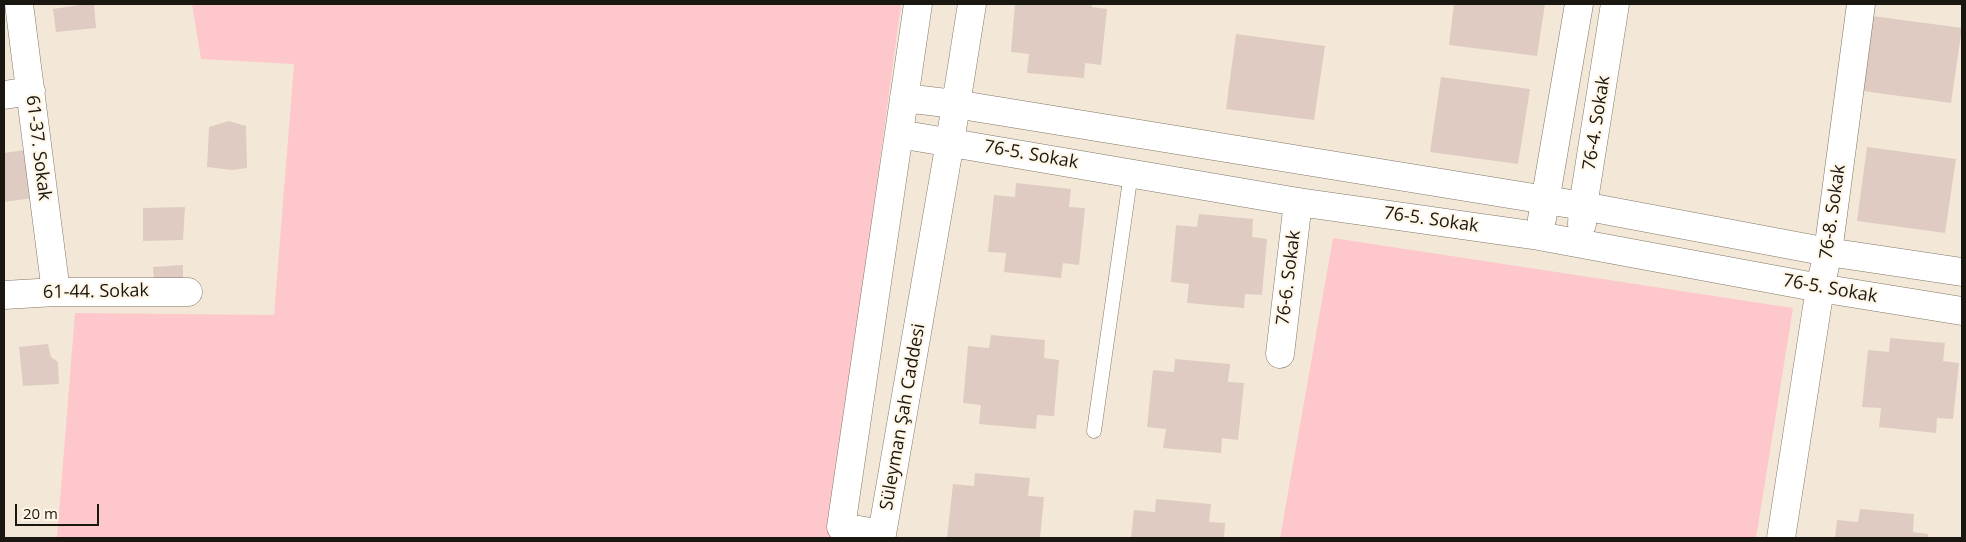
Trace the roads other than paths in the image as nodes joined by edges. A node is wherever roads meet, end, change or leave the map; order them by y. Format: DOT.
graph roads {
  1 [pos="19,4"];
  2 [pos="918,4"];
  3 [pos="972,4"];
  4 [pos="1579,4"];
  5 [pos="1616,4"];
  6 [pos="1861,4"];
  7 [pos="31,91"];
  8 [pos="4,94"];
  9 [pos="904,98"];
  10 [pos="955,104"];
  11 [pos="899,134"];
  12 [pos="950,142"];
  13 [pos="1131,173"];
  14 [pos="1546,200"];
  15 [pos="1298,202"];
  16 [pos="1583,206"];
  17 [pos="1539,236"];
  18 [pos="1581,243"];
  19 [pos="1828,252"];
  20 [pos="1962,272"];
  21 [pos="1820,288"];
  22 [pos="56,292"];
  23 [pos="188,292"];
  24 [pos="4,295"];
  25 [pos="1962,311"];
  26 [pos="1280,354"];
  27 [pos="1094,431"];
  28 [pos="1781,538"];
  1 -- 7 [label="street, 61-37. Sokak"];
  2 -- 9 [label="street, Süleyman Şah Caddesi"];
  3 -- 10 [label="street, Süleyman Şah Caddesi"];
  4 -- 14 [label="street"];
  5 -- 16 [label="street, 76-4. Sokak"];
  6 -- 19 [label="street, 76-8. Sokak"];
  7 -- 8 [label="street"];
  7 -- 22 [label="street, 61-37. Sokak"];
  9 -- 10 [label="street, 76-5. Sokak"];
  9 -- 11 [label="street, Süleyman Şah Caddesi"];
  10 -- 12 [label="street, Süleyman Şah Caddesi"];
  10 -- 14 [label="street, 76-5. Sokak"];
  11 -- 12 [label="street, 76-5. Sokak"];
  11 -- 12 [label="street, Süleyman Şah Caddesi"];
  12 -- 13 [label="street, 76-5. Sokak"];
  13 -- 15 [label="street, 76-5. Sokak"];
  13 -- 27 [label="lane"];
  14 -- 16 [label="street, 76-5. Sokak"];
  14 -- 17 [label="street"];
  15 -- 17 [label="street, 76-5. Sokak"];
  15 -- 26 [label="street, 76-6. Sokak"];
  16 -- 18 [label="street, 76-4. Sokak"];
  16 -- 19 [label="street, 76-5. Sokak"];
  17 -- 18 [label="street, 76-5. Sokak"];
  18 -- 21 [label="street, 76-5. Sokak"];
  19 -- 20 [label="street, 76-5. Sokak"];
  19 -- 21 [label="street, 76-8. Sokak"];
  21 -- 25 [label="street, 76-5. Sokak"];
  21 -- 28 [label="street, 76-8. Sokak"];
  22 -- 23 [label="street, 61-44. Sokak"];
  22 -- 24 [label="street, 61-44. Sokak"];
}
